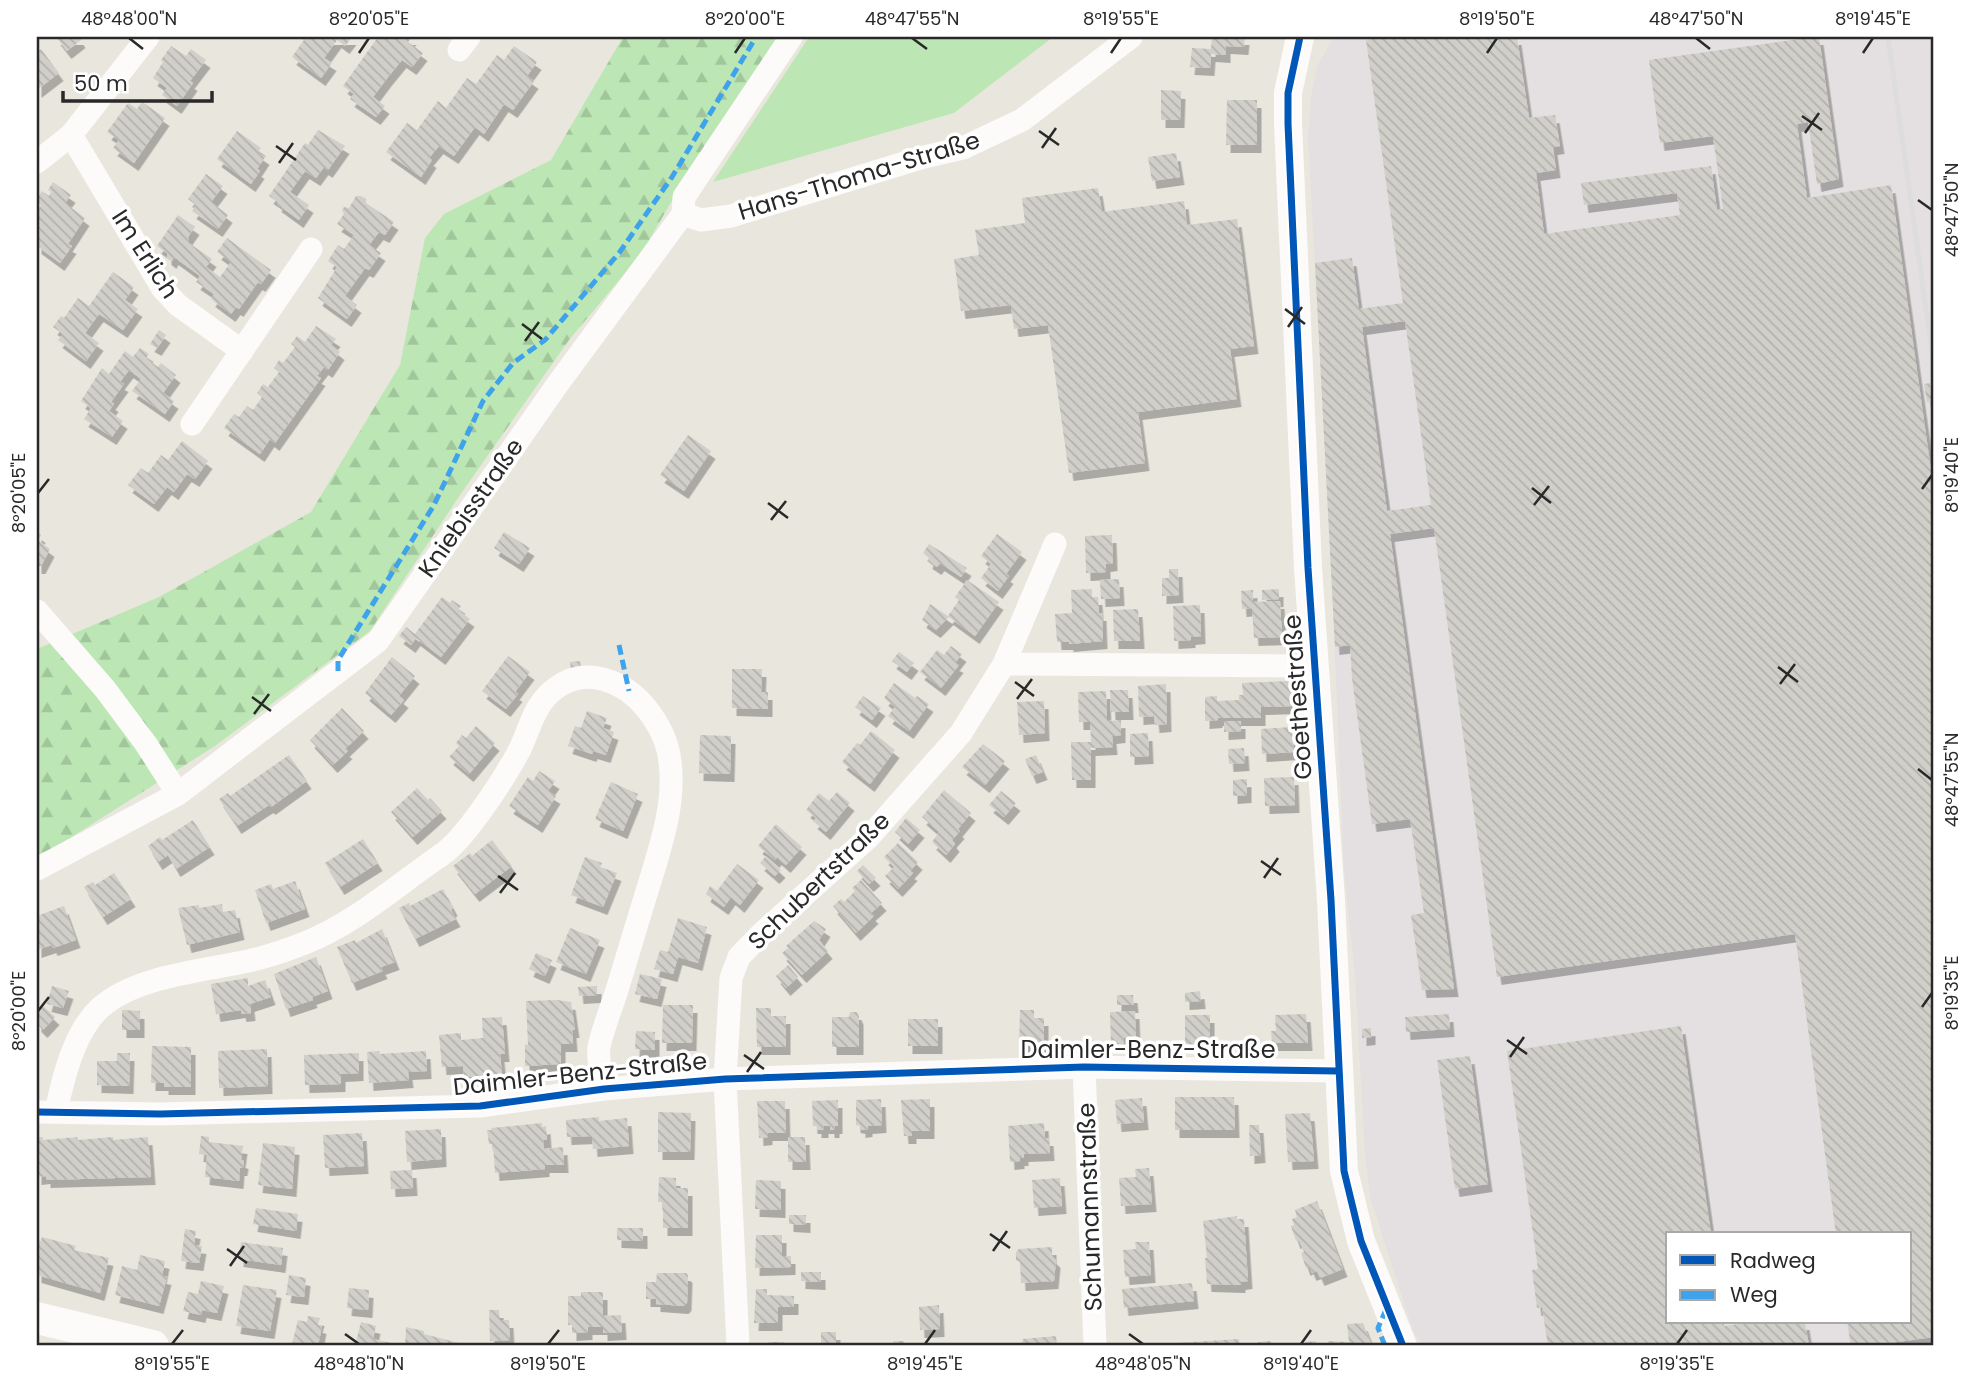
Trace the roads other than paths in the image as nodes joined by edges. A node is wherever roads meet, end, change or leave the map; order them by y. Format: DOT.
graph roads {
  1 [pos="148,37"];
  2 [pos="791,37"];
  3 [pos="1131,37"];
  4 [pos="1300,37"];
  5 [pos="71,135"];
  6 [pos="37,162"];
  7 [pos="684,214"];
  8 [pos="311,248"];
  9 [pos="242,351"];
  10 [pos="192,424"];
  11 [pos="1055,544"];
  12 [pos="37,611"];
  13 [pos="1004,664"];
  14 [pos="1315,666"];
  15 [pos="178,794"];
  16 [pos="37,869"];
  17 [pos="1084,1067"];
  18 [pos="1337,1071"];
  19 [pos="725,1079"];
  20 [pos="604,1089"];
  21 [pos="46,1112"];
  22 [pos="37,1318"];
  23 [pos="153,1346"];
  24 [pos="738,1346"];
  25 [pos="1096,1346"];
  26 [pos="1403,1346"];
  1 -- 5 [label="street"];
  2 -- 7 [label="street, Kniebisstraße"];
  3 -- 7 [label="street, Hans-Thoma-Straße"];
  4 -- 14 [label="street, Goethestraße"];
  5 -- 6 [label="street"];
  5 -- 9 [label="street, Im Erlich"];
  7 -- 15 [label="street, Kniebisstraße"];
  8 -- 9 [label="street"];
  9 -- 10 [label="street"];
  11 -- 13 [label="street, Schubertstraße"];
  12 -- 15 [label="street"];
  13 -- 14 [label="street"];
  13 -- 19 [label="street, Schubertstraße"];
  14 -- 18 [label="street, Goethestraße"];
  15 -- 16 [label="street, Kniebisstraße"];
  17 -- 18 [label="street, Daimler-Benz-Straße"];
  17 -- 19 [label="street, Daimler-Benz-Straße"];
  17 -- 25 [label="street, Schumannstraße"];
  18 -- 26 [label="street, Goethestraße"];
  19 -- 20 [label="street, Daimler-Benz-Straße"];
  19 -- 24 [label="street, Schubertstraße"];
  20 -- 21 [label="street, Daimler-Benz-Straße"];
  20 -- 21 [label="street"];
  22 -- 23 [label="main road"];
}
